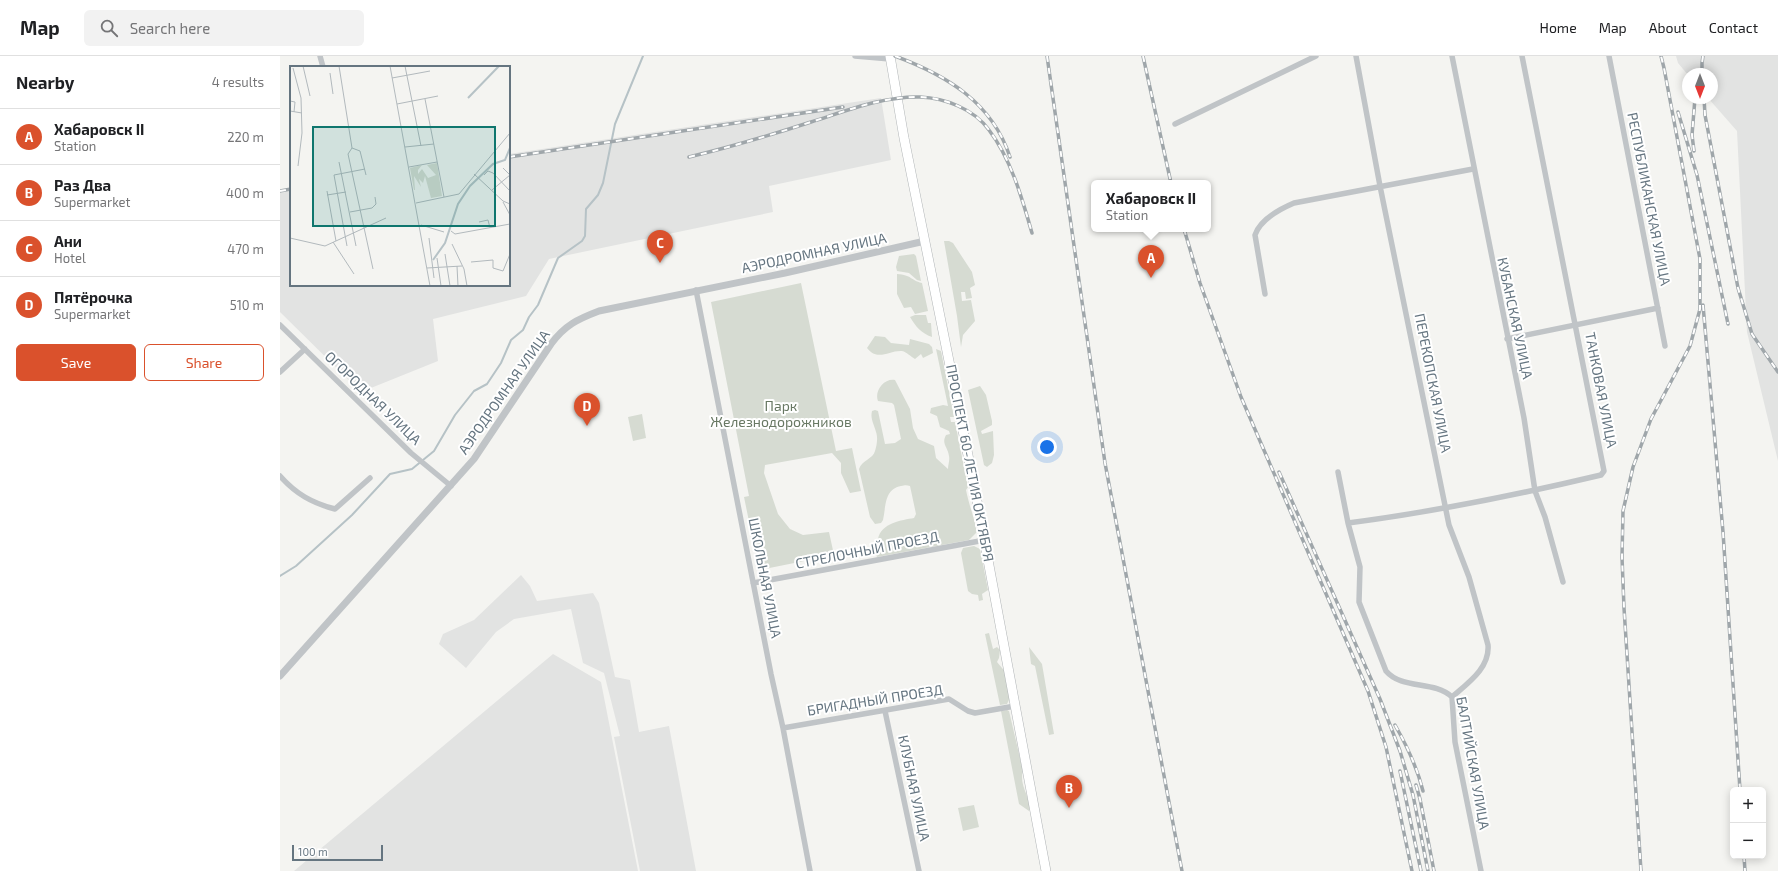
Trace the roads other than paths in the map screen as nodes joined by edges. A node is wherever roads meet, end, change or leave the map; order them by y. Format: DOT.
graph roads {
  1 [pos="320,56"];
  2 [pos="855,56"];
  3 [pos="1316,56"];
  4 [pos="1356,56"];
  5 [pos="1452,56"];
  6 [pos="1522,56"];
  7 [pos="1609,56"];
  8 [pos="890,58"];
  9 [pos="323,66"];
  10 [pos="1175,124"];
  11 [pos="1473,169"];
  12 [pos="1380,186"];
  13 [pos="925,241"];
  14 [pos="696,290"];
  15 [pos="1265,294"];
  16 [pos="1658,308"];
  17 [pos="280,325"];
  18 [pos="1575,325"];
  19 [pos="1507,339"];
  20 [pos="1665,346"];
  21 [pos="305,349"];
  22 [pos="280,372"];
  23 [pos="1338,472"];
  24 [pos="280,476"];
  25 [pos="370,478"];
  26 [pos="451,486"];
  27 [pos="1535,491"];
  28 [pos="1446,508"];
  29 [pos="1348,523"];
  30 [pos="985,540"];
  31 [pos="1563,582"];
  32 [pos="753,583"];
  33 [pos="280,676"];
  34 [pos="1452,697"];
  35 [pos="1015,706"];
  36 [pos="885,711"];
  37 [pos="783,728"];
  38 [pos="810,871"];
  39 [pos="919,871"];
  40 [pos="1046,871"];
  41 [pos="1481,871"];
  1 -- 9 [label="street"];
  2 -- 8 [label="street"];
  3 -- 10 [label="street"];
  4 -- 12 [label="street, ПЕРЕКОПСКАЯ УЛИЦА"];
  5 -- 11 [label="street, КУБАНСКАЯ УЛИЦА"];
  6 -- 18 [label="street, ТАНКОВАЯ УЛИЦА"];
  7 -- 16 [label="street, РЕСПУБЛИКАНСКАЯ УЛИЦА"];
  8 -- 13 [label="highway, ПРОСПЕКТ 60-ЛЕТИЯ ОКТЯБРЯ"];
  11 -- 12 [label="street"];
  11 -- 19 [label="street, КУБАНСКАЯ УЛИЦА"];
  12 -- 15 [label="street"];
  12 -- 28 [label="street, ПЕРЕКОПСКАЯ УЛИЦА"];
  13 -- 14 [label="street, АЭРОДРОМНАЯ УЛИЦА"];
  13 -- 30 [label="highway, ПРОСПЕКТ 60-ЛЕТИЯ ОКТЯБРЯ"];
  14 -- 26 [label="street, АЭРОДРОМНАЯ УЛИЦА"];
  14 -- 32 [label="street, ШКОЛЬНАЯ УЛИЦА"];
  16 -- 18 [label="street"];
  16 -- 20 [label="street, РЕСПУБЛИКАНСКАЯ УЛИЦА"];
  17 -- 21 [label="street, ОГОРОДНАЯ УЛИЦА"];
  18 -- 19 [label="street"];
  18 -- 27 [label="street, ТАНКОВАЯ УЛИЦА"];
  19 -- 27 [label="street, КУБАНСКАЯ УЛИЦА"];
  21 -- 22 [label="street"];
  21 -- 26 [label="street, ОГОРОДНАЯ УЛИЦА"];
  23 -- 29 [label="street, БАЛТИЙСКАЯ УЛИЦА"];
  24 -- 25 [label="street"];
  26 -- 33 [label="street, АЭРОДРОМНАЯ УЛИЦА"];
  27 -- 28 [label="street, ТАНКОВАЯ УЛИЦА"];
  27 -- 31 [label="street, КУБАНСКАЯ УЛИЦА"];
  28 -- 29 [label="street, ТАНКОВАЯ УЛИЦА"];
  28 -- 34 [label="street, ПЕРЕКОПСКАЯ УЛИЦА"];
  29 -- 34 [label="street, БАЛТИЙСКАЯ УЛИЦА"];
  30 -- 32 [label="street, СТРЕЛОЧНЫЙ ПРОЕЗД"];
  30 -- 35 [label="highway, ПРОСПЕКТ 60-ЛЕТИЯ ОКТЯБРЯ"];
  32 -- 37 [label="street, ШКОЛЬНАЯ УЛИЦА"];
  34 -- 41 [label="street, БАЛТИЙСКАЯ УЛИЦА"];
  35 -- 36 [label="street, БРИГАДНЫЙ ПРОЕЗД"];
  35 -- 40 [label="highway, ПРОСПЕКТ 60-ЛЕТИЯ ОКТЯБРЯ"];
  36 -- 37 [label="street, БРИГАДНЫЙ ПРОЕЗД"];
  36 -- 39 [label="street, КЛУБНАЯ УЛИЦА"];
  37 -- 38 [label="street, ШКОЛЬНАЯ УЛИЦА"];
}
